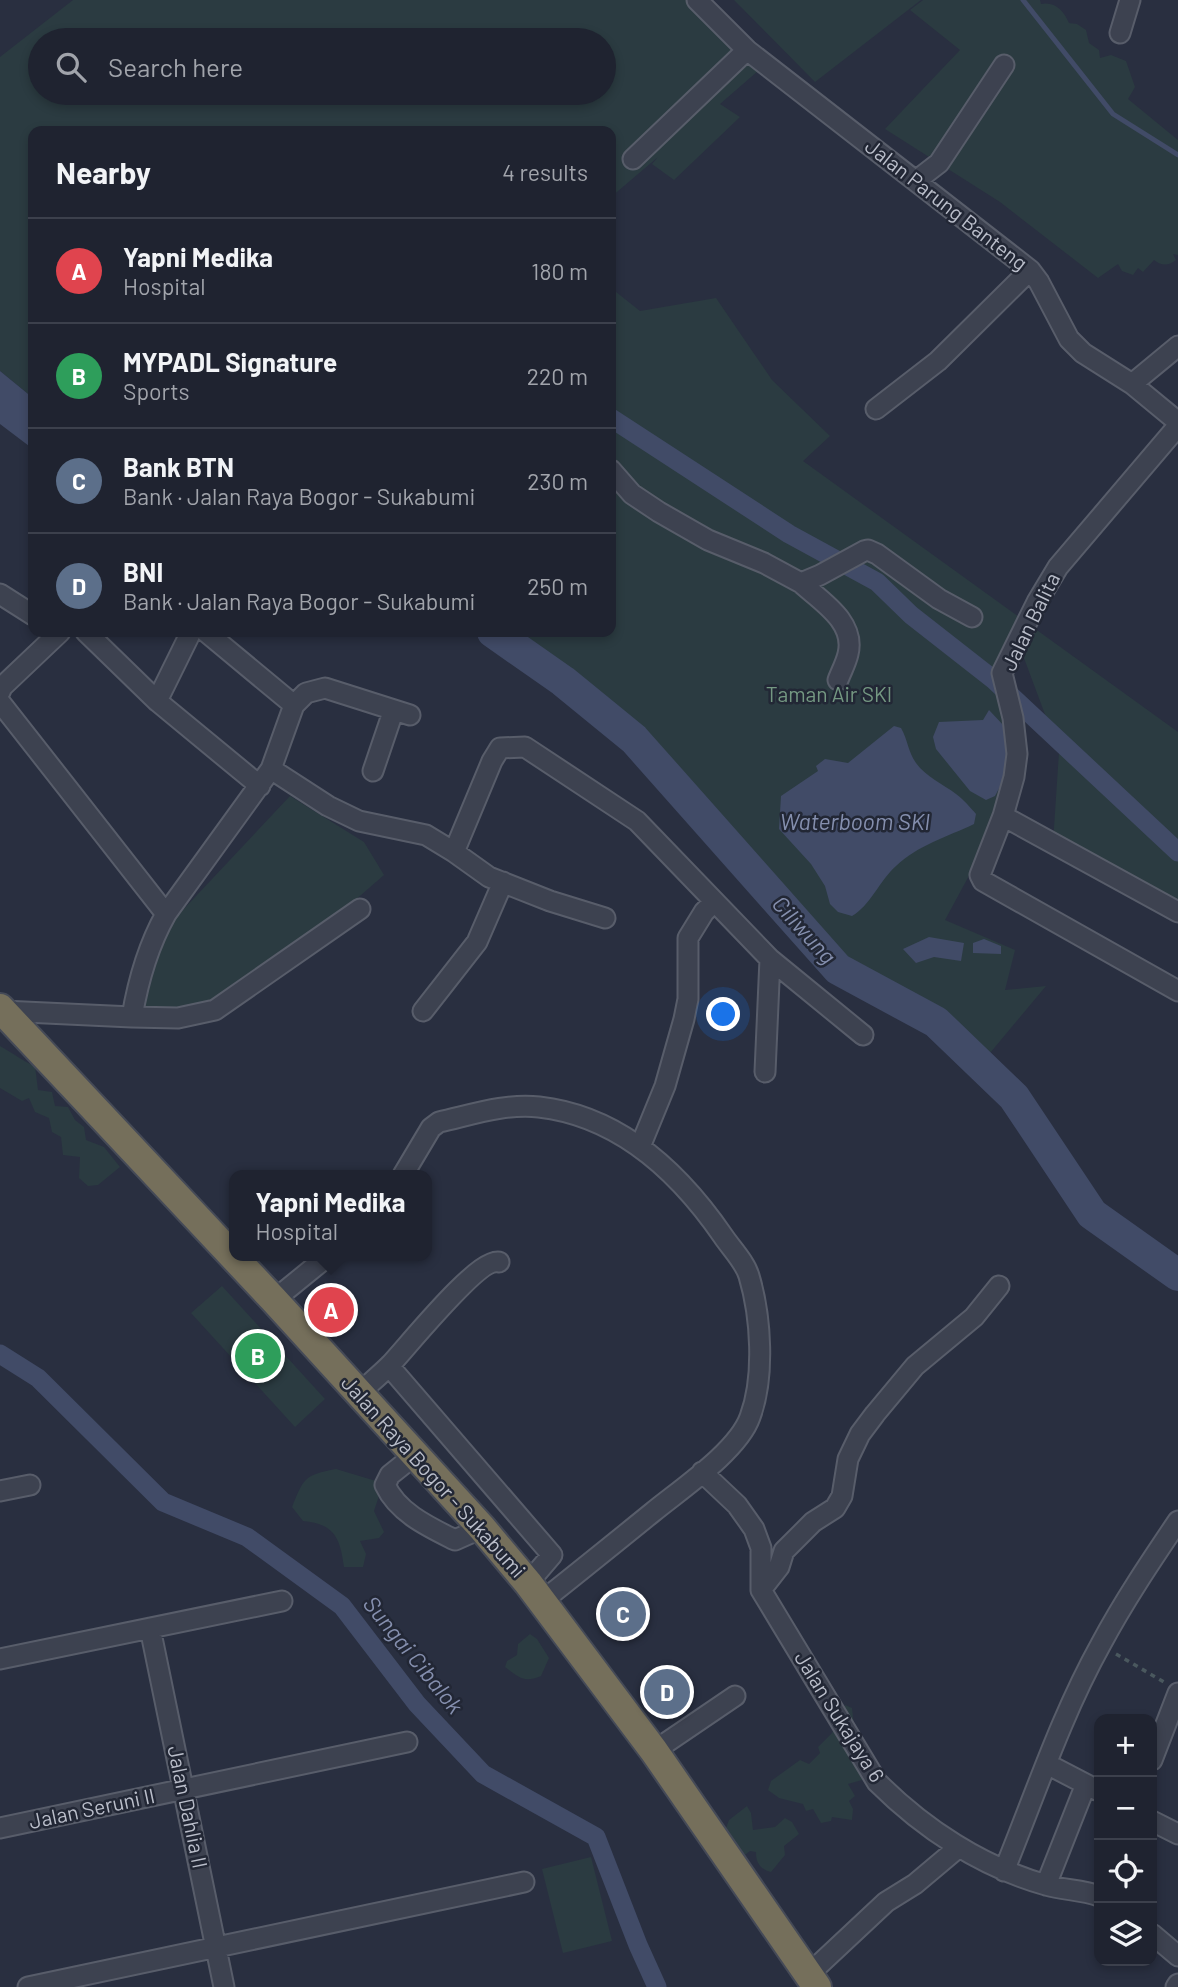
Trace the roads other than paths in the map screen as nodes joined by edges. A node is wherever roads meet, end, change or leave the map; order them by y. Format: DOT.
graph roads {
  1 [pos="697,0"];
  2 [pos="1130,0"];
  3 [pos="1120,33"];
  4 [pos="747,50"];
  5 [pos="1004,65"];
  6 [pos="633,159"];
  7 [pos="917,180"];
  8 [pos="1030,270"];
  9 [pos="1178,346"];
  10 [pos="1132,384"];
  11 [pos="876,409"];
  12 [pos="1178,424"];
  13 [pos="616,476"];
  14 [pos="801,583"];
  15 [pos="0,594"];
  16 [pos="28,612"];
  17 [pos="972,617"];
  18 [pos="56,637"];
  19 [pos="91,637"];
  20 [pos="189,637"];
  21 [pos="212,637"];
  22 [pos="838,680"];
  23 [pos="0,692"];
  24 [pos="0,702"];
  25 [pos="157,702"];
  26 [pos="294,705"];
  27 [pos="271,769"];
  28 [pos="373,771"];
  29 [pos="260,786"];
  30 [pos="1003,816"];
  31 [pos="454,852"];
  32 [pos="503,882"];
  33 [pos="714,902"];
  34 [pos="360,909"];
  35 [pos="1178,912"];
  36 [pos="166,914"];
  37 [pos="606,918"];
  38 [pos="770,959"];
  39 [pos="1178,991"];
  40 [pos="1,1011"];
  41 [pos="423,1012"];
  42 [pos="132,1017"];
  43 [pos="863,1035"];
  44 [pos="765,1072"];
  45 [pos="640,1147"];
  46 [pos="405,1170"];
  47 [pos="229,1252"];
  48 [pos="237,1261"];
  49 [pos="322,1261"];
  50 [pos="499,1262"];
  51 [pos="999,1286"];
  52 [pos="274,1300"];
  53 [pos="389,1366"];
  54 [pos="358,1394"];
  55 [pos="415,1455"];
  56 [pos="702,1472"];
  57 [pos="30,1485"];
  58 [pos="0,1491"];
  59 [pos="1178,1521"];
  60 [pos="482,1528"];
  61 [pos="761,1590"];
  62 [pos="535,1592"];
  63 [pos="282,1601"];
  64 [pos="149,1628"];
  65 [pos="0,1659"];
  66 [pos="1172,1688"];
  67 [pos="735,1696"];
  68 [pos="407,1742"];
  69 [pos="1157,1742"];
  70 [pos="654,1751"];
  71 [pos="1047,1764"];
  72 [pos="183,1789"];
  73 [pos="1091,1790"];
  74 [pos="1157,1824"];
  75 [pos="0,1828"];
  76 [pos="1178,1834"];
  77 [pos="959,1847"];
  78 [pos="1004,1871"];
  79 [pos="524,1882"];
  80 [pos="1046,1885"];
  81 [pos="1094,1895"];
  82 [pos="1157,1938"];
  83 [pos="216,1947"];
  84 [pos="1178,1956"];
  85 [pos="812,1981"];
  86 [pos="28,1987"];
  87 [pos="224,1987"];
  1 -- 4 [label="street, Jalan Parung Banteng"];
  2 -- 3 [label="street"];
  4 -- 6 [label="street"];
  4 -- 7 [label="street, Jalan Parung Banteng"];
  5 -- 7 [label="street"];
  7 -- 8 [label="street, Jalan Parung Banteng"];
  8 -- 10 [label="street, Jalan Parung Banteng"];
  8 -- 11 [label="street"];
  9 -- 10 [label="street"];
  10 -- 12 [label="street, Jalan Parung Banteng"];
  12 -- 30 [label="street, Jalan Balita"];
  13 -- 14 [label="street"];
  14 -- 17 [label="street"];
  14 -- 22 [label="street"];
  15 -- 16 [label="street"];
  18 -- 23 [label="street"];
  19 -- 25 [label="street"];
  20 -- 25 [label="street"];
  21 -- 26 [label="street"];
  24 -- 36 [label="street"];
  25 -- 29 [label="street"];
  26 -- 27 [label="street"];
  26 -- 28 [label="street"];
  27 -- 29 [label="street"];
  27 -- 31 [label="street"];
  29 -- 36 [label="street"];
  30 -- 35 [label="street"];
  30 -- 39 [label="street, Jalan Balita"];
  31 -- 32 [label="street"];
  31 -- 33 [label="street"];
  32 -- 37 [label="street"];
  32 -- 41 [label="street"];
  33 -- 38 [label="street"];
  33 -- 45 [label="street"];
  34 -- 42 [label="street"];
  36 -- 42 [label="street"];
  38 -- 43 [label="street"];
  38 -- 44 [label="street"];
  40 -- 42 [label="street"];
  40 -- 47 [label="highway, Jalan Raya Bogor - Sukabumi"];
  45 -- 46 [label="street"];
  45 -- 56 [label="street"];
  48 -- 52 [label="highway, Jalan Raya Bogor - Sukabumi"];
  49 -- 52 [label="street"];
  50 -- 53 [label="street"];
  51 -- 61 [label="street"];
  52 -- 54 [label="highway, Jalan Raya Bogor - Sukabumi"];
  53 -- 54 [label="street"];
  53 -- 62 [label="street"];
  54 -- 55 [label="highway, Jalan Raya Bogor - Sukabumi"];
  55 -- 60 [label="highway, Jalan Raya Bogor - Sukabumi"];
  55 -- 60 [label="street"];
  56 -- 61 [label="street"];
  56 -- 62 [label="street"];
  57 -- 58 [label="street"];
  59 -- 71 [label="street"];
  60 -- 62 [label="highway, Jalan Raya Bogor - Sukabumi"];
  61 -- 77 [label="street, Jalan Sukajaya 6"];
  62 -- 70 [label="highway, Jalan Raya Bogor - Sukabumi"];
  63 -- 64 [label="street"];
  64 -- 65 [label="street"];
  64 -- 72 [label="street, Jalan Dahlia II"];
  66 -- 69 [label="street"];
  67 -- 70 [label="street"];
  68 -- 72 [label="street, Jalan Seruni II"];
  70 -- 85 [label="highway, Jalan Raya Bogor - Sukabumi"];
  71 -- 73 [label="street"];
  71 -- 78 [label="street"];
  72 -- 75 [label="street, Jalan Seruni II"];
  72 -- 83 [label="street, Jalan Dahlia II"];
  73 -- 80 [label="street"];
  74 -- 76 [label="street"];
  77 -- 78 [label="street, Jalan Sukajaya 6"];
  77 -- 85 [label="street"];
  78 -- 80 [label="street, Jalan Sukajaya 6"];
  79 -- 83 [label="street"];
  80 -- 81 [label="street, Jalan Sukajaya 6"];
  82 -- 84 [label="street"];
  83 -- 86 [label="street"];
  83 -- 87 [label="street, Jalan Dahlia II"];
}
